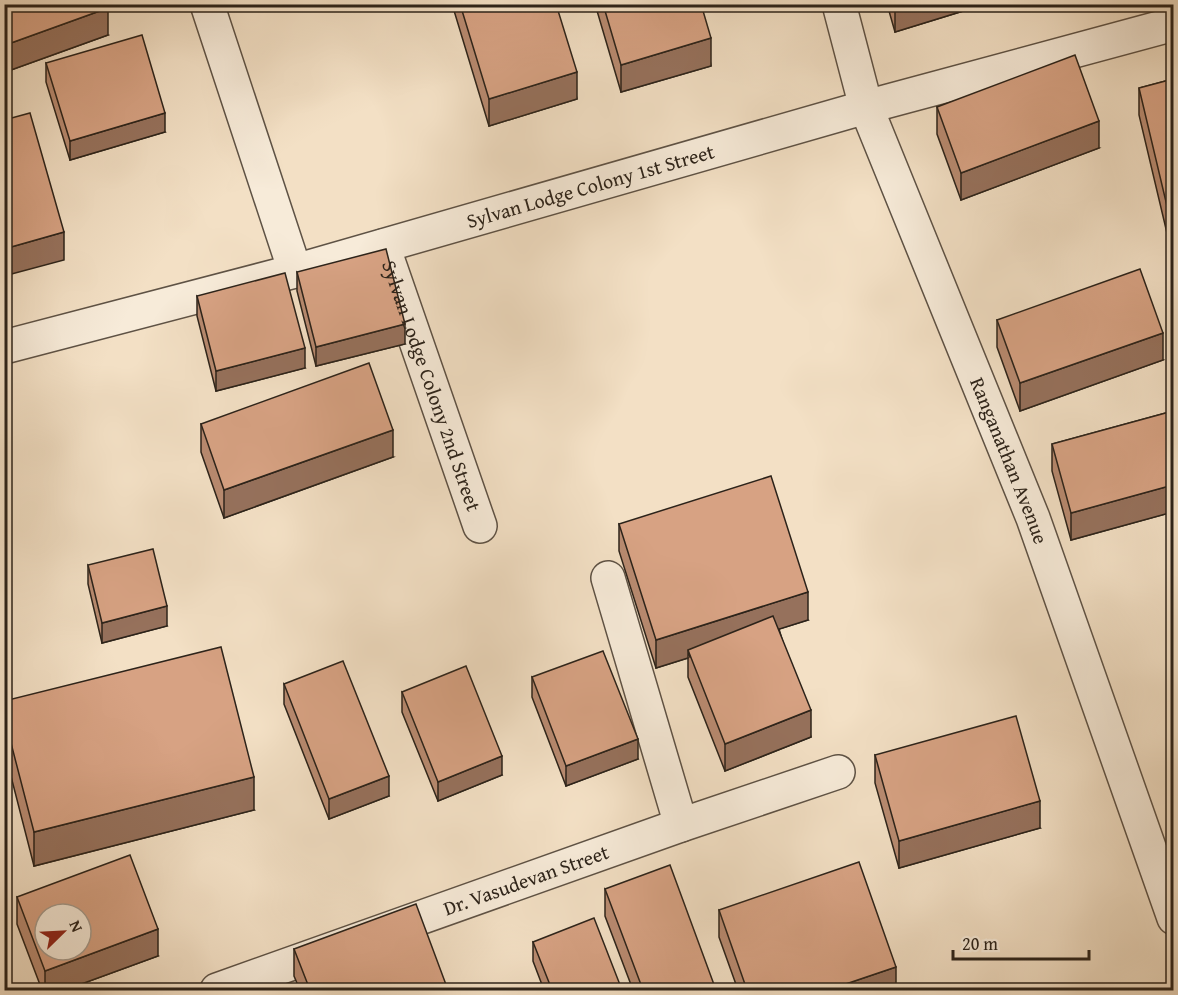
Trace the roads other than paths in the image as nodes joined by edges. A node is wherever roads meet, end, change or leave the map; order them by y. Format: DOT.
graph roads {
  1 [pos="207,4"];
  2 [pos="839,4"];
  3 [pos="1173,24"];
  4 [pos="866,107"];
  5 [pos="383,246"];
  6 [pos="295,271"];
  7 [pos="4,347"];
  8 [pos="480,526"];
  9 [pos="608,578"];
  10 [pos="838,772"];
  11 [pos="681,825"];
  12 [pos="1173,918"];
  13 [pos="217,990"];
  1 -- 6 [label="street"];
  2 -- 4 [label="street, Ranganathan Avenue"];
  3 -- 4 [label="street, Sylvan Lodge Colony 1st Street"];
  4 -- 5 [label="street, Sylvan Lodge Colony 1st Street"];
  4 -- 12 [label="street, Ranganathan Avenue"];
  5 -- 6 [label="street, Sylvan Lodge Colony 1st Street"];
  5 -- 8 [label="street, Sylvan Lodge Colony 2nd Street"];
  6 -- 7 [label="street, Sylvan Lodge Colony 1st Street"];
  9 -- 11 [label="street"];
  10 -- 11 [label="street, Dr. Vasudevan Street"];
  11 -- 13 [label="street, Dr. Vasudevan Street"];
}
